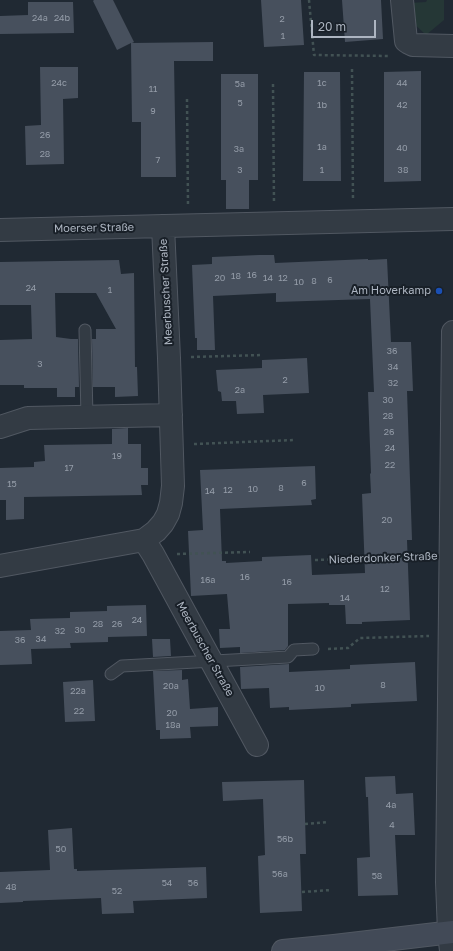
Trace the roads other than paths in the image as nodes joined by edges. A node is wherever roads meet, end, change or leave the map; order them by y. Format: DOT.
graph roads {
  1 [pos="402,0"];
  2 [pos="453,46"];
  3 [pos="453,219"];
  4 [pos="163,226"];
  5 [pos="0,230"];
  6 [pos="85,330"];
  7 [pos="453,332"];
  8 [pos="171,415"];
  9 [pos="87,417"];
  10 [pos="0,427"];
  11 [pos="148,547"];
  12 [pos="0,566"];
  13 [pos="451,590"];
  14 [pos="313,650"];
  15 [pos="212,662"];
  16 [pos="112,674"];
  17 [pos="257,745"];
  18 [pos="451,938"];
  19 [pos="283,951"];
  1 -- 2 [label="street"];
  3 -- 4 [label="street, Moerser Straße"];
  4 -- 5 [label="street, Moerser Straße"];
  4 -- 8 [label="street, Meerbuscher Straße"];
  6 -- 9 [label="lane"];
  7 -- 13 [label="street, Niederdonker Straße"];
  8 -- 9 [label="street"];
  8 -- 11 [label="street, Meerbuscher Straße"];
  9 -- 10 [label="street"];
  11 -- 12 [label="street, Meerbuscher Straße"];
  11 -- 15 [label="street, Meerbuscher Straße"];
  13 -- 18 [label="street, Niederdonker Straße"];
  14 -- 15 [label="lane"];
  15 -- 16 [label="lane"];
  15 -- 17 [label="street, Meerbuscher Straße"];
  18 -- 19 [label="main road"];
}
